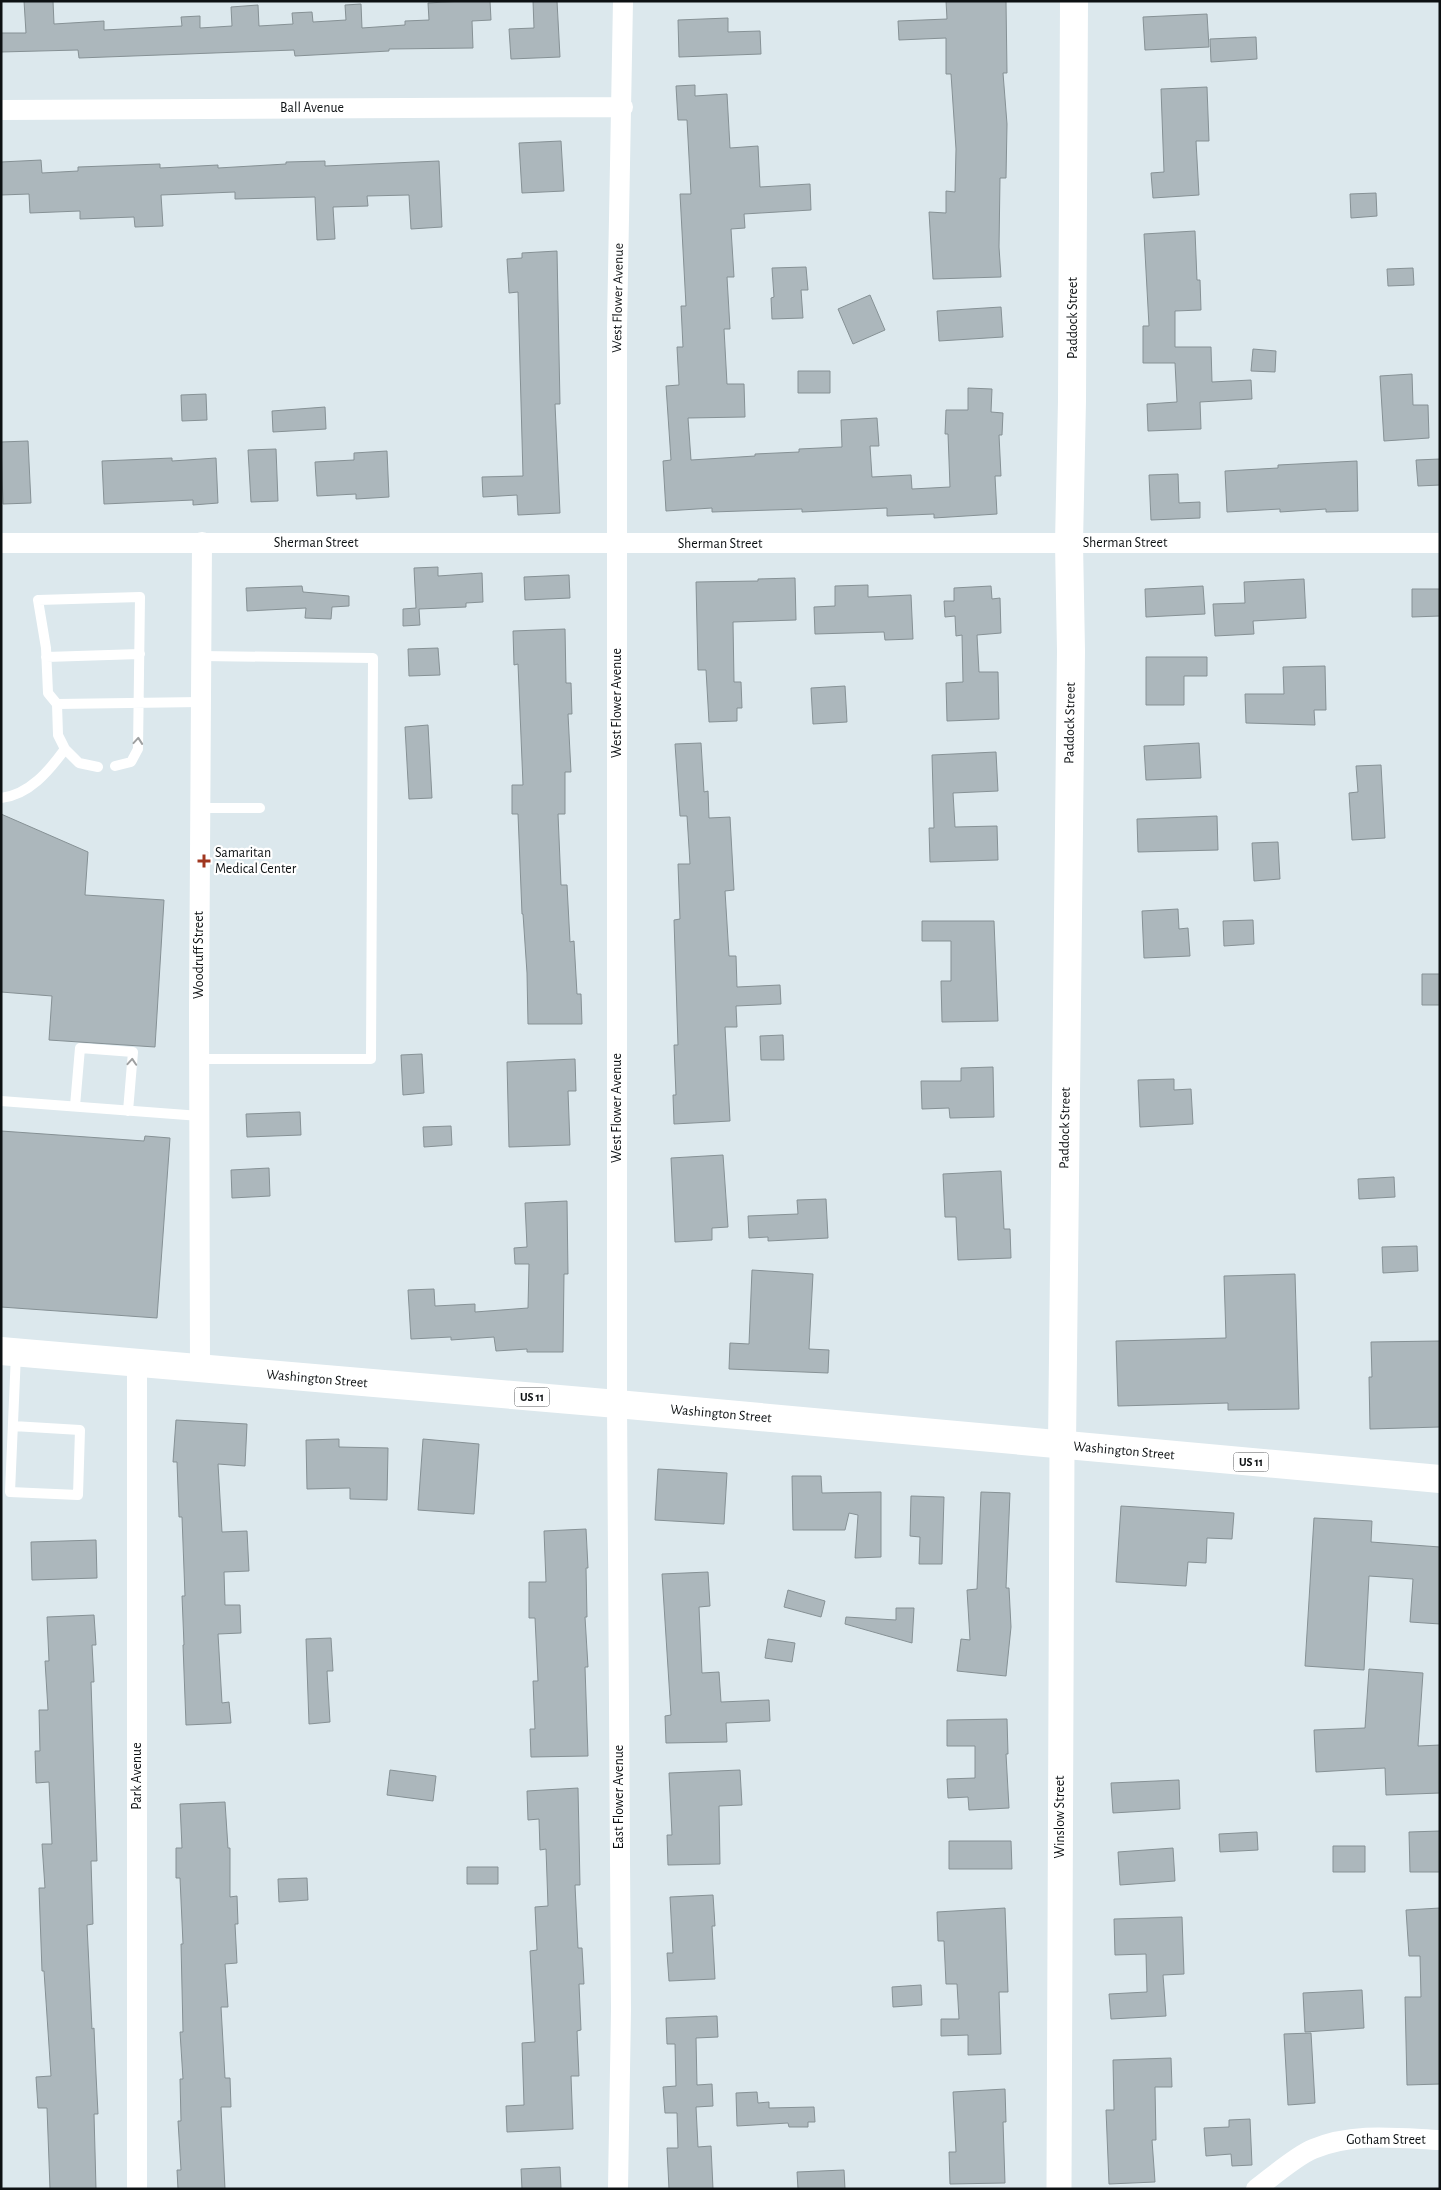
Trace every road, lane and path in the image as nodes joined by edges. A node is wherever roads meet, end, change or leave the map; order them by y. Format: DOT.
graph roads {
  1 [pos="624,1"];
  2 [pos="1074,1"];
  3 [pos="623,107"];
  4 [pos="1,110"];
  5 [pos="202,542"];
  6 [pos="1,543"];
  7 [pos="1440,543"];
  8 [pos="616,544"];
  9 [pos="1069,544"];
  10 [pos="140,654"];
  11 [pos="201,656"];
  12 [pos="46,657"];
  13 [pos="140,702"];
  14 [pos="201,702"];
  15 [pos="57,704"];
  16 [pos="65,749"];
  17 [pos="115,766"];
  18 [pos="98,767"];
  19 [pos="1,798"];
  20 [pos="200,808"];
  21 [pos="260,808"];
  22 [pos="200,1059"];
  23 [pos="1,1100"];
  24 [pos="75,1106"];
  25 [pos="128,1111"];
  26 [pos="200,1116"];
  27 [pos="8,1352"];
  28 [pos="137,1363"];
  29 [pos="200,1368"];
  30 [pos="617,1404"];
  31 [pos="13,1426"];
  32 [pos="1062,1445"];
  33 [pos="1440,1479"];
  34 [pos="1440,2140"];
  35 [pos="137,2189"];
  36 [pos="618,2189"];
  37 [pos="1059,2189"];
  38 [pos="1256,2189"];
  1 -- 3 [label="street, West Flower Avenue"];
  2 -- 9 [label="main road, Paddock Street"];
  3 -- 4 [label="street, Ball Avenue"];
  3 -- 8 [label="street, West Flower Avenue"];
  5 -- 6 [label="street, Sherman Street"];
  5 -- 8 [label="street, Sherman Street"];
  5 -- 11 [label="street, Woodruff Street"];
  7 -- 9 [label="street, Sherman Street"];
  8 -- 9 [label="street, Sherman Street"];
  8 -- 30 [label="street, West Flower Avenue"];
  9 -- 32 [label="main road, Paddock Street"];
  10 -- 12 [label="lane"];
  10 -- 12 [label="lane"];
  10 -- 13 [label="lane"];
  11 -- 14 [label="street, Woodruff Street"];
  11 -- 22 [label="lane"];
  12 -- 15 [label="lane"];
  13 -- 14 [label="lane"];
  13 -- 15 [label="lane"];
  17 -- 13 [label="lane, one-way"];
  14 -- 20 [label="street, Woodruff Street"];
  15 -- 16 [label="lane"];
  16 -- 18 [label="lane"];
  16 -- 19 [label="lane"];
  20 -- 21 [label="lane"];
  20 -- 22 [label="street, Woodruff Street"];
  22 -- 26 [label="street, Woodruff Street"];
  23 -- 24 [label="lane"];
  24 -- 25 [label="lane"];
  25 -- 24 [label="lane, one-way"];
  25 -- 26 [label="lane"];
  26 -- 29 [label="street, Woodruff Street"];
  27 -- 28 [label="main road, Washington Street / US 11"];
  27 -- 31 [label="lane"];
  28 -- 29 [label="main road, Washington Street / US 11"];
  28 -- 35 [label="street, Park Avenue"];
  29 -- 30 [label="main road, Washington Street / US 11"];
  30 -- 32 [label="main road, Washington Street / US 11"];
  30 -- 36 [label="street, East Flower Avenue"];
  31 -- 31 [label="lane"];
  32 -- 33 [label="main road, Washington Street / US 11"];
  32 -- 37 [label="street, Winslow Street"];
  34 -- 38 [label="street, Gotham Street"];
}
